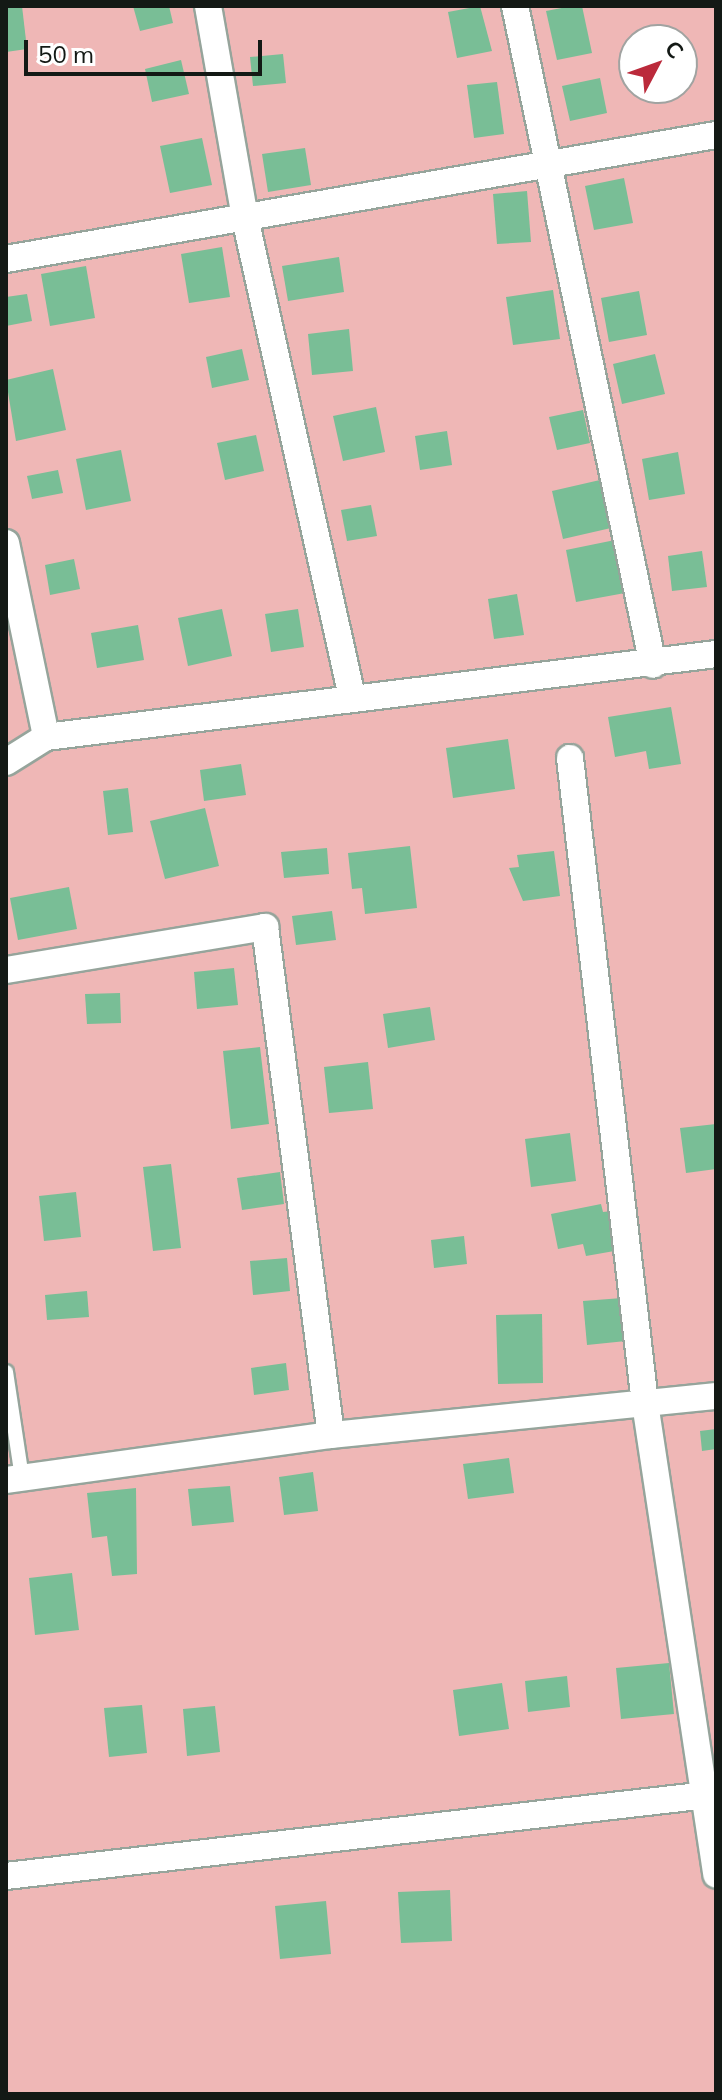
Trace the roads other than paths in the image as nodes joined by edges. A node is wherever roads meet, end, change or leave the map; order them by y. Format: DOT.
graph roads {
  1 [pos="208,6"];
  2 [pos="515,6"];
  3 [pos="716,135"];
  4 [pos="548,164"];
  5 [pos="245,218"];
  6 [pos="6,259"];
  7 [pos="6,543"];
  8 [pos="716,654"];
  9 [pos="653,665"];
  10 [pos="352,696"];
  11 [pos="46,737"];
  12 [pos="570,758"];
  13 [pos="6,762"];
  14 [pos="6,970"];
  15 [pos="6,1372"];
  16 [pos="716,1396"];
  17 [pos="645,1403"];
  18 [pos="331,1435"];
  19 [pos="14,1479"];
  20 [pos="707,1795"];
  21 [pos="716,1875"];
  22 [pos="6,1876"];
  1 -- 5 [label="street"];
  2 -- 4 [label="street"];
  3 -- 4 [label="street"];
  4 -- 5 [label="street"];
  4 -- 9 [label="street"];
  5 -- 6 [label="street"];
  5 -- 10 [label="street"];
  7 -- 11 [label="street"];
  8 -- 9 [label="street"];
  9 -- 10 [label="street"];
  10 -- 11 [label="street"];
  11 -- 13 [label="street"];
  12 -- 17 [label="street"];
  14 -- 18 [label="street"];
  15 -- 19 [label="lane"];
  16 -- 17 [label="street"];
  17 -- 18 [label="street"];
  17 -- 20 [label="street"];
  18 -- 19 [label="street"];
  20 -- 21 [label="street"];
  20 -- 22 [label="street"];
}
